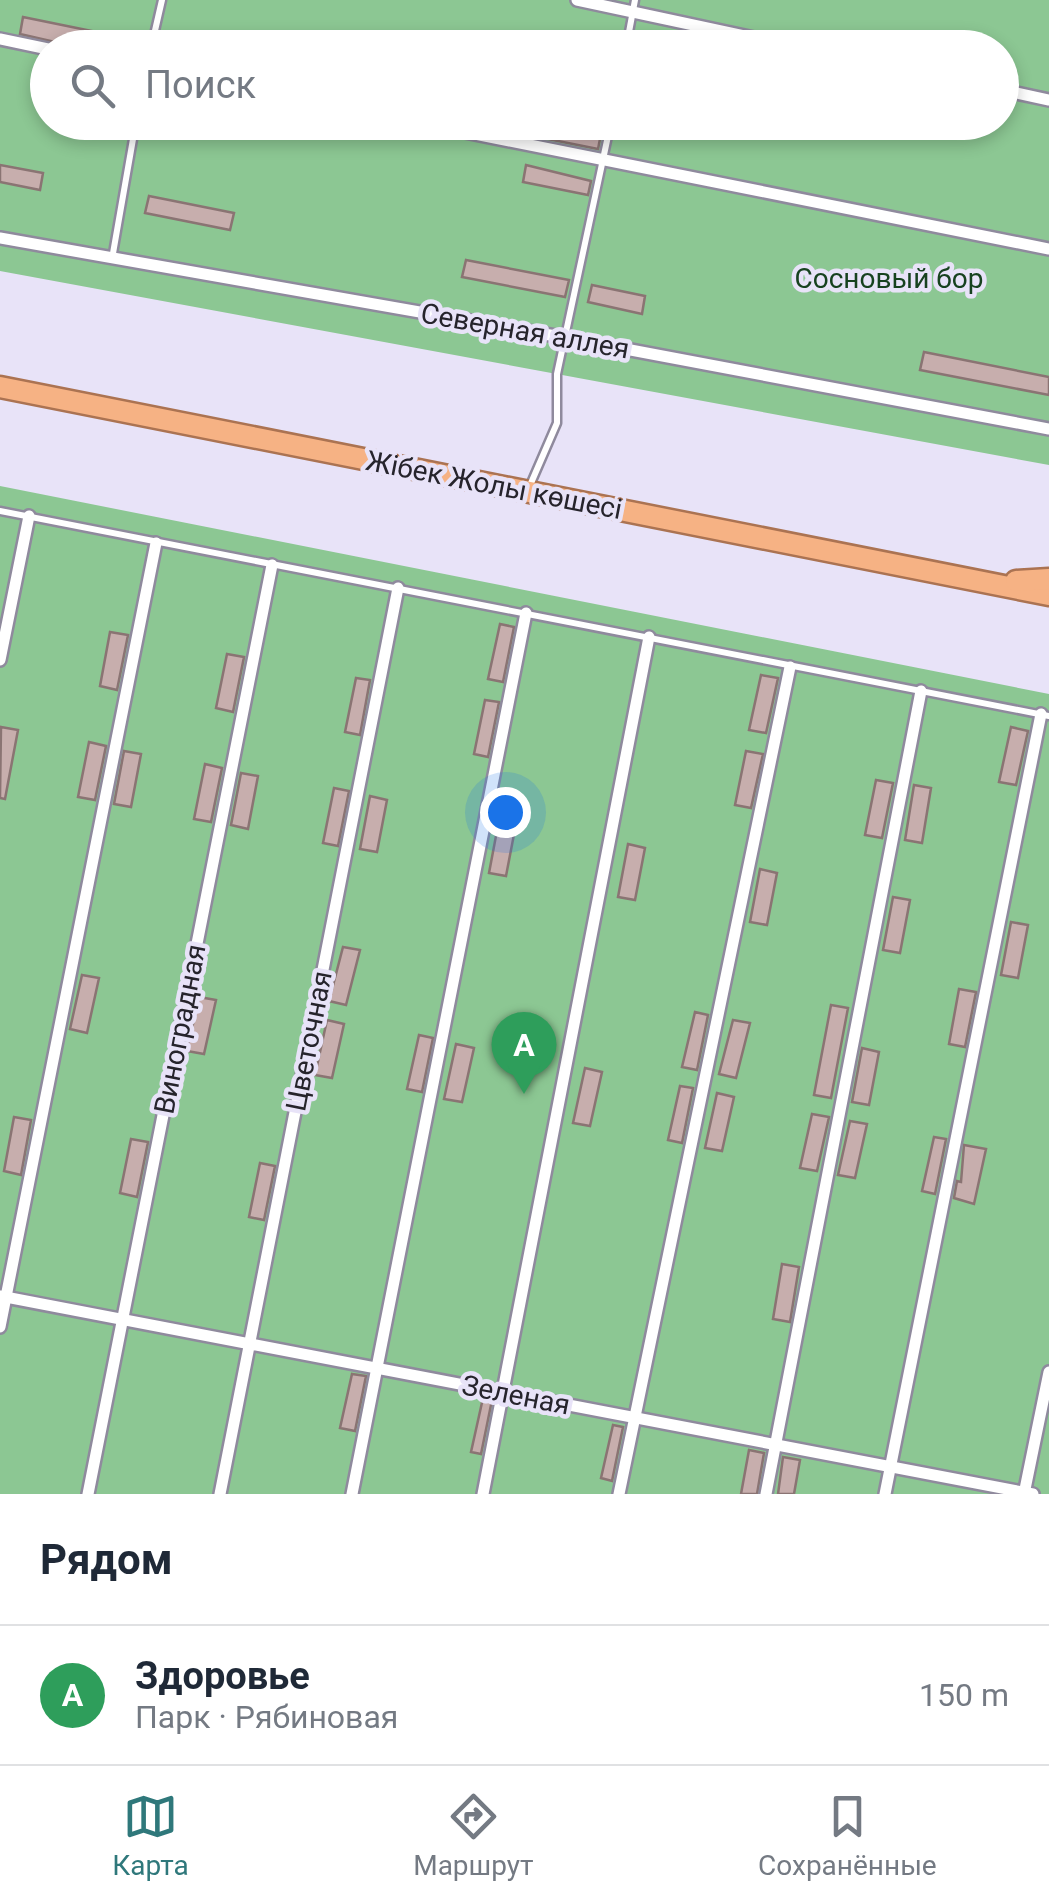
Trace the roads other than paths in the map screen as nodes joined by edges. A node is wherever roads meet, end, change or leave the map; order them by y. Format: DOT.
graph roads {
  1 [pos="162,0"];
  2 [pos="577,0"];
  3 [pos="634,6"];
  4 [pos="155,30"];
  5 [pos="729,30"];
  6 [pos="0,39"];
  7 [pos="30,45"];
  8 [pos="1019,94"];
  9 [pos="1049,100"];
  10 [pos="133,140"];
  11 [pos="505,140"];
  12 [pos="608,140"];
  13 [pos="604,160"];
  14 [pos="0,238"];
  15 [pos="1049,249"];
  16 [pos="112,259"];
  17 [pos="567,338"];
  18 [pos="0,387"];
  19 [pos="1049,429"];
  20 [pos="528,491"];
  21 [pos="0,510"];
  22 [pos="28,516"];
  23 [pos="156,543"];
  24 [pos="272,565"];
  25 [pos="1049,579"];
  26 [pos="989,582"];
  27 [pos="398,588"];
  28 [pos="1049,595"];
  29 [pos="526,613"];
  30 [pos="649,637"];
  31 [pos="0,660"];
  32 [pos="790,667"];
  33 [pos="921,691"];
  34 [pos="1045,715"];
  35 [pos="3,1297"];
  36 [pos="123,1321"];
  37 [pos="0,1327"];
  38 [pos="249,1345"];
  39 [pos="377,1369"];
  40 [pos="1049,1372"];
  41 [pos="502,1392"];
  42 [pos="634,1418"];
  43 [pos="776,1442"];
  44 [pos="892,1466"];
  45 [pos="88,1494"];
  46 [pos="220,1494"];
  47 [pos="352,1494"];
  48 [pos="483,1494"];
  49 [pos="620,1494"];
  50 [pos="766,1494"];
  51 [pos="885,1494"];
  52 [pos="1028,1494"];
  1 -- 4 [label="lane"];
  2 -- 3 [label="street"];
  3 -- 5 [label="street"];
  6 -- 7 [label="street"];
  8 -- 9 [label="street"];
  10 -- 16 [label="lane"];
  11 -- 13 [label="street"];
  12 -- 13 [label="lane"];
  13 -- 15 [label="street"];
  13 -- 17 [label="lane"];
  14 -- 16 [label="street, Северная аллея"];
  16 -- 17 [label="street, Северная аллея"];
  17 -- 19 [label="street, Северная аллея"];
  17 -- 20 [label="lane"];
  18 -- 20 [label="highway, Жібек Жолы көшесі"];
  20 -- 26 [label="highway, Жібек Жолы көшесі"];
  21 -- 22 [label="lane"];
  22 -- 23 [label="lane"];
  22 -- 31 [label="street"];
  23 -- 24 [label="lane"];
  23 -- 35 [label="street"];
  24 -- 27 [label="lane"];
  24 -- 36 [label="street, Виноградная"];
  25 -- 26 [label="highway"];
  26 -- 28 [label="highway"];
  27 -- 29 [label="lane"];
  27 -- 38 [label="street, Цветочная"];
  29 -- 30 [label="lane"];
  29 -- 39 [label="street"];
  30 -- 32 [label="lane"];
  30 -- 41 [label="street"];
  32 -- 33 [label="lane"];
  32 -- 42 [label="street"];
  33 -- 34 [label="lane"];
  33 -- 43 [label="street"];
  34 -- 44 [label="street"];
  35 -- 36 [label="street, Зеленая"];
  35 -- 37 [label="street"];
  36 -- 38 [label="street, Зеленая"];
  36 -- 45 [label="street, Виноградная"];
  38 -- 39 [label="street, Зеленая"];
  38 -- 46 [label="street, Цветочная"];
  39 -- 41 [label="street, Зеленая"];
  39 -- 47 [label="street"];
  40 -- 52 [label="street"];
  41 -- 42 [label="street, Зеленая"];
  41 -- 48 [label="street"];
  42 -- 43 [label="street, Зеленая"];
  42 -- 49 [label="street"];
  43 -- 44 [label="street, Зеленая"];
  43 -- 50 [label="street"];
  44 -- 51 [label="street"];
  44 -- 52 [label="street, Зеленая"];
}
